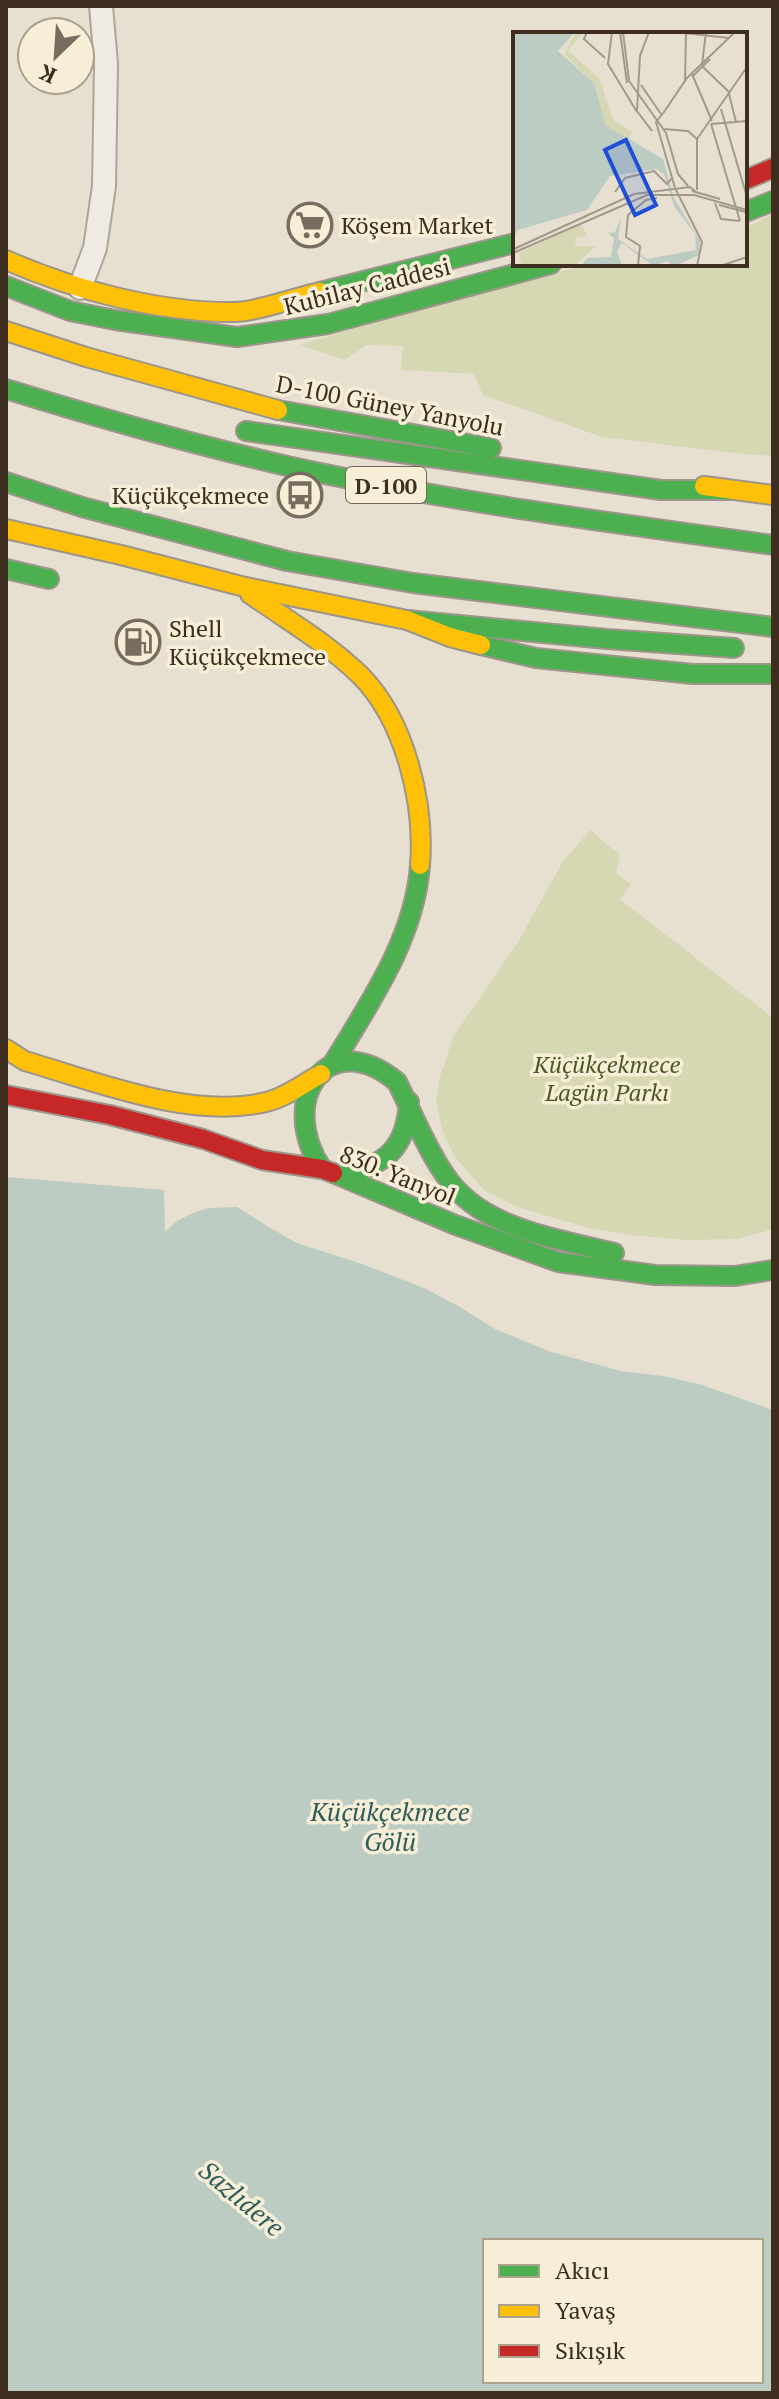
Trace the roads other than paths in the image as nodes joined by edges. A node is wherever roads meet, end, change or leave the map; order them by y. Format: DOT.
graph roads {
  1 [pos="101,6"];
  2 [pos="773,168"];
  3 [pos="747,179"];
  4 [pos="773,201"];
  5 [pos="747,211"];
  6 [pos="513,243"];
  7 [pos="6,260"];
  8 [pos="544,266"];
  9 [pos="6,286"];
  10 [pos="80,288"];
  11 [pos="6,331"];
  12 [pos="6,389"];
  13 [pos="196,423"];
  14 [pos="223,427"];
  15 [pos="135,430"];
  16 [pos="6,482"];
  17 [pos="729,490"];
  18 [pos="773,495"];
  19 [pos="6,529"];
  20 [pos="773,545"];
  21 [pos="6,569"];
  22 [pos="49,579"];
  23 [pos="241,586"];
  24 [pos="407,620"];
  25 [pos="773,627"];
  26 [pos="746,648"];
  27 [pos="773,674"];
  28 [pos="6,1049"];
  29 [pos="327,1069"];
  30 [pos="6,1095"];
  31 [pos="409,1102"];
  32 [pos="322,1169"];
  33 [pos="342,1176"];
  34 [pos="730,1258"];
  35 [pos="773,1270"];
  1 -- 10 [label="street"];
  2 -- 3 [label="main road"];
  4 -- 5 [label="main road"];
  6 -- 10 [label="main road, Kubilay Caddesi"];
  7 -- 10 [label="main road, Kubilay Caddesi"];
  8 -- 9 [label="main road, Kubilay Caddesi"];
  11 -- 17 [label="main road, D-100 Güney Yanyolu"];
  12 -- 15 [label="main road, D-100"];
  13 -- 15 [label="main road"];
  14 -- 17 [label="main road"];
  15 -- 20 [label="main road, D-100"];
  16 -- 25 [label="main road"];
  17 -- 18 [label="main road, D-100 Güney Yanyolu"];
  19 -- 23 [label="main road"];
  21 -- 22 [label="main road"];
  23 -- 24 [label="main road"];
  23 -- 29 [label="main road"];
  24 -- 26 [label="main road"];
  24 -- 27 [label="main road"];
  28 -- 29 [label="main road"];
  29 -- 31 [label="main road"];
  29 -- 32 [label="main road"];
  30 -- 32 [label="main road, 830. Yanyol"];
  31 -- 33 [label="main road"];
  31 -- 34 [label="main road, 830. Yanyol"];
  32 -- 33 [label="main road, 830. Yanyol"];
  33 -- 35 [label="main road, 830. Yanyol"];
}
